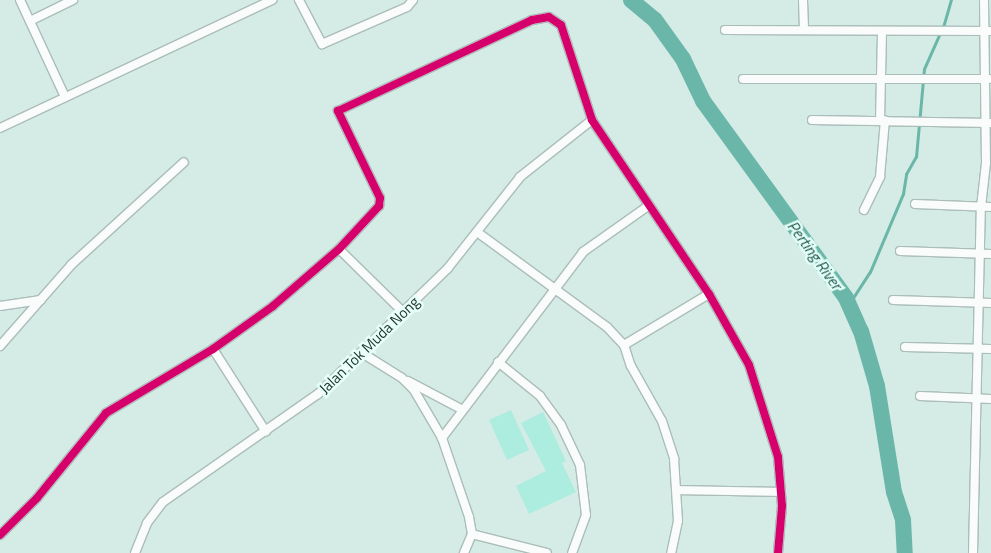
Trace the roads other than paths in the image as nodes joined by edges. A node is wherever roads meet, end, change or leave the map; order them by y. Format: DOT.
graph roads {
  1 [pos="20,0"];
  2 [pos="73,0"];
  3 [pos="272,0"];
  4 [pos="299,0"];
  5 [pos="413,0"];
  6 [pos="803,0"];
  7 [pos="984,0"];
  8 [pos="30,21"];
  9 [pos="804,29"];
  10 [pos="725,30"];
  11 [pos="988,31"];
  12 [pos="882,33"];
  13 [pos="743,79"];
  14 [pos="881,79"];
  15 [pos="988,79"];
  16 [pos="65,97"];
  17 [pos="592,120"];
  18 [pos="812,120"];
  19 [pos="882,120"];
  20 [pos="989,123"];
  21 [pos="0,128"];
  22 [pos="184,162"];
  23 [pos="915,204"];
  24 [pos="648,206"];
  25 [pos="981,207"];
  26 [pos="991,207"];
  27 [pos="864,210"];
  28 [pos="477,232"];
  29 [pos="339,249"];
  30 [pos="900,251"];
  31 [pos="981,254"];
  32 [pos="991,254"];
  33 [pos="554,287"];
  34 [pos="709,294"];
  35 [pos="41,300"];
  36 [pos="893,300"];
  37 [pos="979,302"];
  38 [pos="991,303"];
  39 [pos="0,306"];
  40 [pos="403,312"];
  41 [pos="624,345"];
  42 [pos="0,346"];
  43 [pos="905,346"];
  44 [pos="213,349"];
  45 [pos="977,349"];
  46 [pos="991,349"];
  47 [pos="362,353"];
  48 [pos="498,362"];
  49 [pos="402,378"];
  50 [pos="920,396"];
  51 [pos="976,398"];
  52 [pos="991,399"];
  53 [pos="461,409"];
  54 [pos="266,432"];
  55 [pos="442,438"];
  56 [pos="678,490"];
  57 [pos="781,492"];
  58 [pos="472,534"];
  59 [pos="0,535"];
  60 [pos="134,553"];
  61 [pos="464,553"];
  62 [pos="547,553"];
  63 [pos="572,553"];
  64 [pos="671,553"];
  65 [pos="778,553"];
  66 [pos="973,553"];
  1 -- 8 [label="street"];
  2 -- 8 [label="street"];
  3 -- 16 [label="street"];
  4 -- 5 [label="street"];
  6 -- 9 [label="street"];
  7 -- 11 [label="street"];
  8 -- 16 [label="street"];
  9 -- 10 [label="street"];
  9 -- 12 [label="street"];
  11 -- 12 [label="street"];
  11 -- 15 [label="street"];
  12 -- 14 [label="street"];
  13 -- 14 [label="street"];
  14 -- 15 [label="street"];
  14 -- 19 [label="street"];
  15 -- 20 [label="street"];
  16 -- 21 [label="street"];
  17 -- 24 [label="street"];
  17 -- 28 [label="street, Jalan Tok Muda Nong"];
  17 -- 29 [label="street"];
  18 -- 19 [label="street"];
  19 -- 20 [label="street"];
  19 -- 27 [label="street"];
  20 -- 25 [label="street"];
  22 -- 35 [label="street"];
  23 -- 25 [label="street"];
  24 -- 33 [label="street"];
  24 -- 34 [label="street"];
  25 -- 26 [label="street"];
  25 -- 31 [label="street"];
  28 -- 33 [label="street"];
  28 -- 40 [label="street, Jalan Tok Muda Nong"];
  29 -- 40 [label="street"];
  29 -- 44 [label="street"];
  30 -- 31 [label="street"];
  31 -- 32 [label="street"];
  31 -- 37 [label="street"];
  33 -- 41 [label="street"];
  33 -- 48 [label="street"];
  34 -- 41 [label="street"];
  34 -- 57 [label="street"];
  35 -- 39 [label="street"];
  35 -- 42 [label="street"];
  36 -- 37 [label="street"];
  37 -- 38 [label="street"];
  37 -- 45 [label="street"];
  40 -- 47 [label="street, Jalan Tok Muda Nong"];
  41 -- 56 [label="street"];
  43 -- 45 [label="street"];
  44 -- 54 [label="street"];
  44 -- 59 [label="street"];
  45 -- 46 [label="street"];
  45 -- 51 [label="street"];
  47 -- 49 [label="street"];
  47 -- 54 [label="street, Jalan Tok Muda Nong"];
  48 -- 53 [label="street"];
  48 -- 63 [label="street"];
  49 -- 53 [label="street"];
  49 -- 55 [label="street"];
  50 -- 51 [label="street"];
  51 -- 52 [label="street"];
  51 -- 66 [label="street"];
  53 -- 55 [label="street"];
  54 -- 60 [label="street, Jalan Tok Muda Nong"];
  55 -- 58 [label="street"];
  56 -- 57 [label="street"];
  56 -- 64 [label="street"];
  57 -- 65 [label="street"];
  58 -- 61 [label="street"];
  58 -- 62 [label="street"];
}
